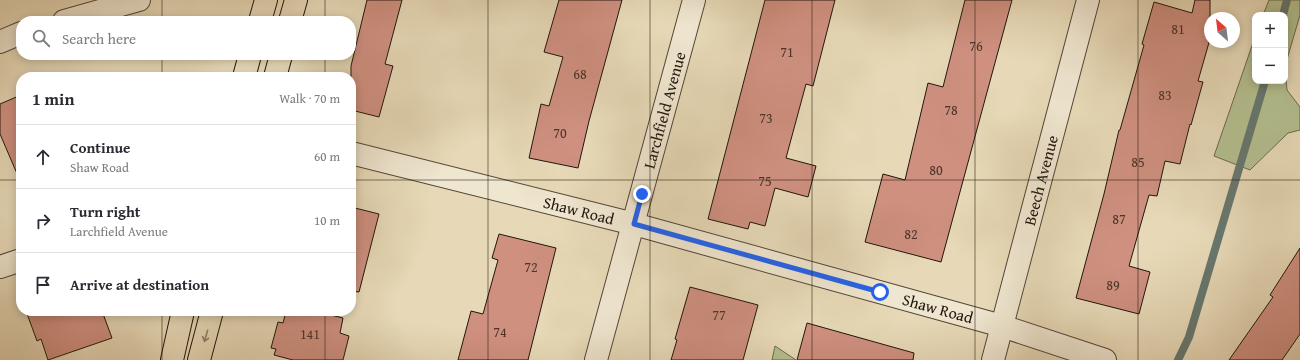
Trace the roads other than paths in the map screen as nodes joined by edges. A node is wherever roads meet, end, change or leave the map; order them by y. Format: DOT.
graph roads {
  1 [pos="139,0"];
  2 [pos="266,0"];
  3 [pos="296,0"];
  4 [pos="694,0"];
  5 [pos="1088,0"];
  6 [pos="82,16"];
  7 [pos="261,16"];
  8 [pos="291,16"];
  9 [pos="16,35"];
  10 [pos="0,42"];
  11 [pos="249,60"];
  12 [pos="280,60"];
  13 [pos="245,72"];
  14 [pos="276,72"];
  15 [pos="356,154"];
  16 [pos="634,224"];
  17 [pos="16,262"];
  18 [pos="0,267"];
  19 [pos="182,316"];
  20 [pos="211,316"];
  21 [pos="1002,326"];
  22 [pos="172,360"];
  23 [pos="199,360"];
  24 [pos="596,360"];
  25 [pos="993,360"];
  26 [pos="1105,360"];
  1 -- 6 [label="street"];
  2 -- 7 [label="main road"];
  3 -- 8 [label="main road"];
  4 -- 16 [label="street, Larchfield Avenue"];
  5 -- 21 [label="street, Beech Avenue"];
  9 -- 10 [label="street"];
  11 -- 13 [label="main road"];
  12 -- 14 [label="main road"];
  15 -- 16 [label="street, Shaw Road"];
  16 -- 21 [label="street, Shaw Road"];
  16 -- 24 [label="street, Larchfield Avenue"];
  17 -- 18 [label="street"];
  19 -- 22 [label="main road"];
  20 -- 23 [label="main road, one-way"];
  21 -- 25 [label="street, Beech Avenue"];
  21 -- 26 [label="street, Shaw Road"];
}
